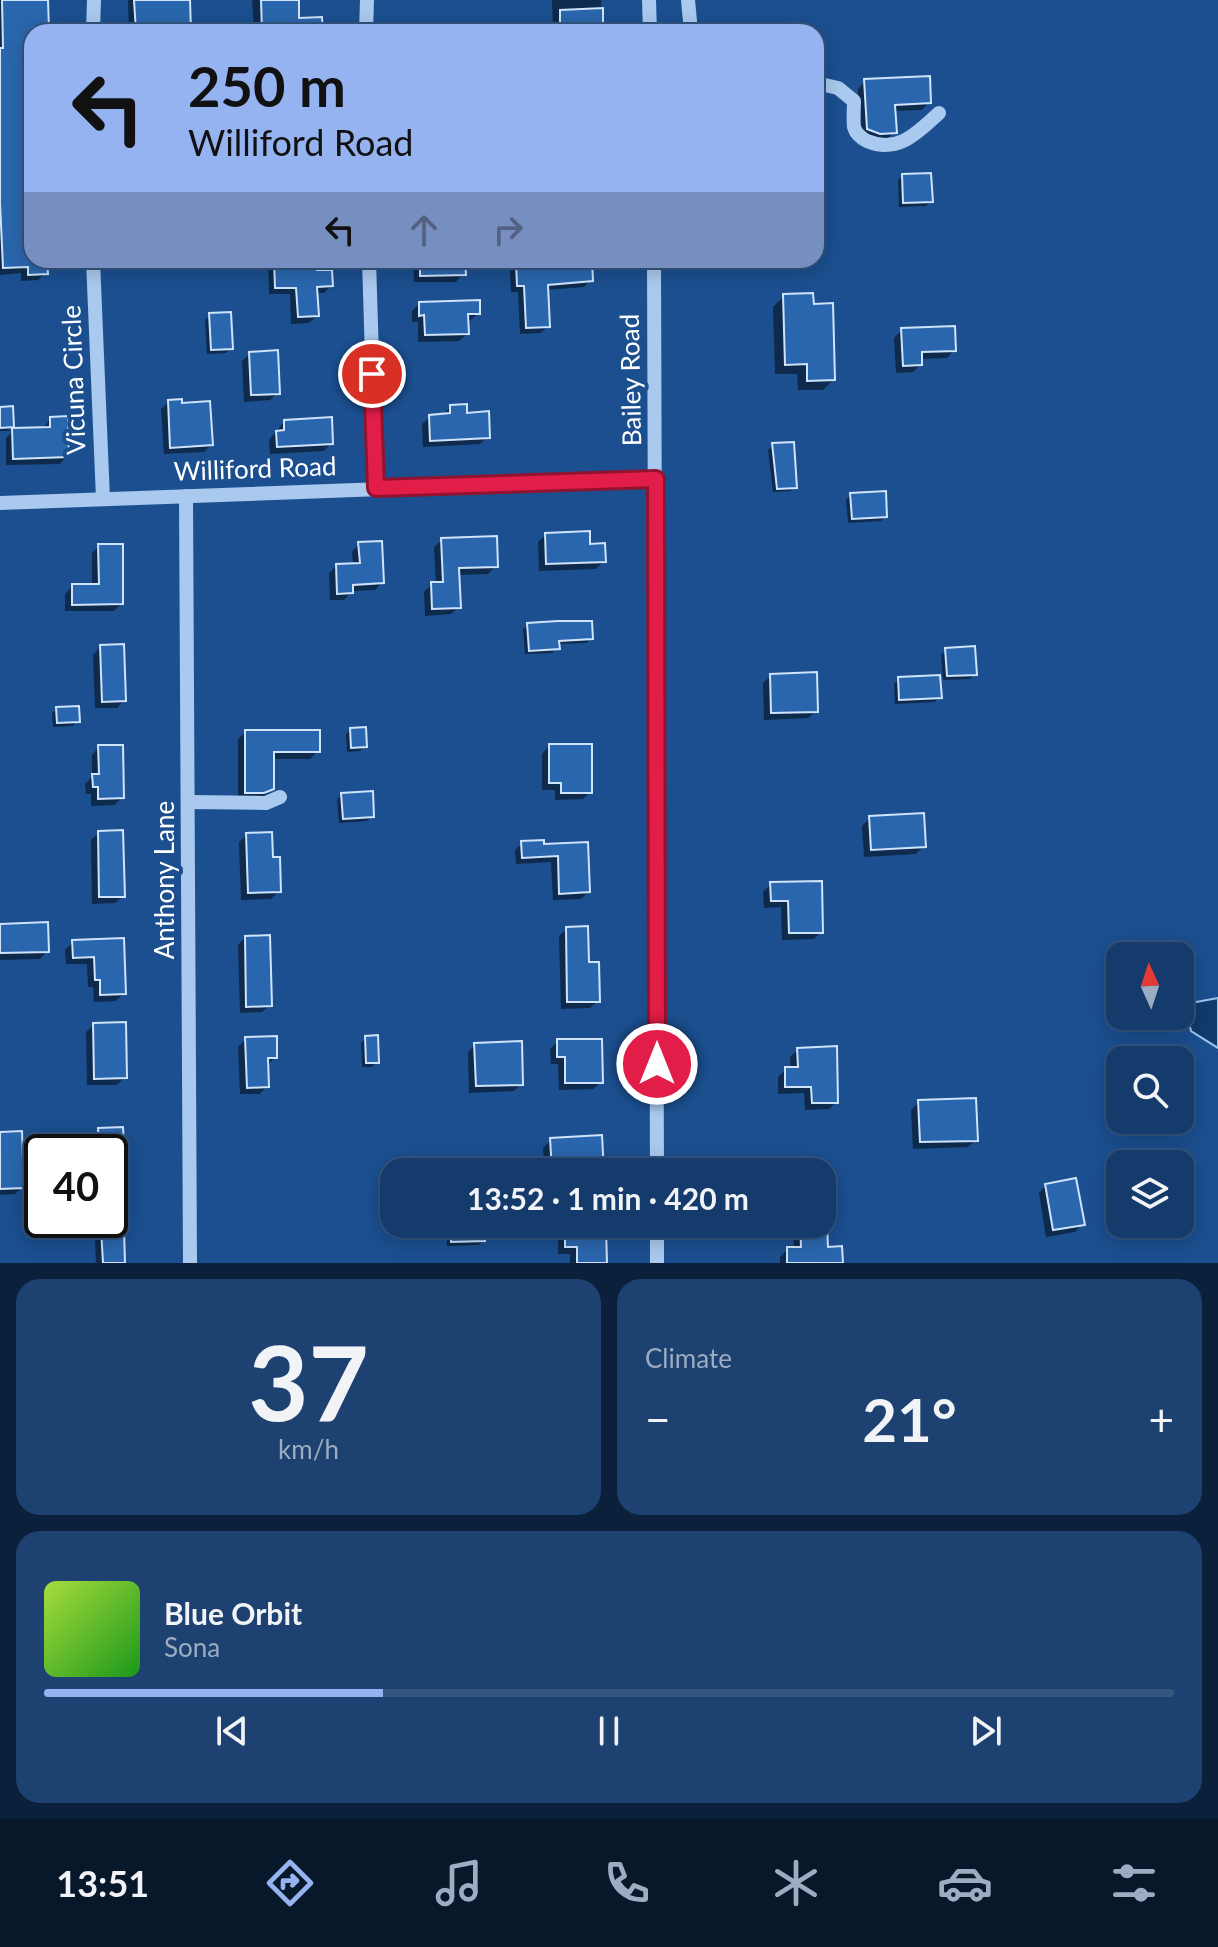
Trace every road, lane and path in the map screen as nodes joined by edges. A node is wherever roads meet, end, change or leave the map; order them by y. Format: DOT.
graph roads {
  1 [pos="94,0"];
  2 [pos="367,0"];
  3 [pos="649,0"];
  4 [pos="688,0"];
  5 [pos="93,24"];
  6 [pos="366,24"];
  7 [pos="650,24"];
  8 [pos="690,24"];
  9 [pos="824,85"];
  10 [pos="939,113"];
  11 [pos="93,268"];
  12 [pos="369,268"];
  13 [pos="654,268"];
  14 [pos="656,479"];
  15 [pos="376,488"];
  16 [pos="186,496"];
  17 [pos="103,499"];
  18 [pos="0,503"];
  19 [pos="280,797"];
  20 [pos="188,802"];
  21 [pos="657,1158"];
  22 [pos="657,1238"];
  23 [pos="190,1263"];
  24 [pos="657,1263"];
  1 -- 5 [label="street"];
  2 -- 6 [label="street"];
  3 -- 7 [label="street"];
  4 -- 8 [label="street"];
  9 -- 10 [label="street"];
  11 -- 17 [label="street, Vicuna Circle"];
  12 -- 15 [label="street"];
  13 -- 14 [label="street, Bailey Road"];
  14 -- 15 [label="street, Williford Road"];
  14 -- 21 [label="street, Bailey Road"];
  15 -- 16 [label="street, Williford Road"];
  16 -- 17 [label="street, Williford Road"];
  16 -- 20 [label="street, Anthony Lane"];
  17 -- 18 [label="street, Williford Road"];
  19 -- 20 [label="street"];
  20 -- 23 [label="street, Anthony Lane"];
  22 -- 24 [label="street"];
}
